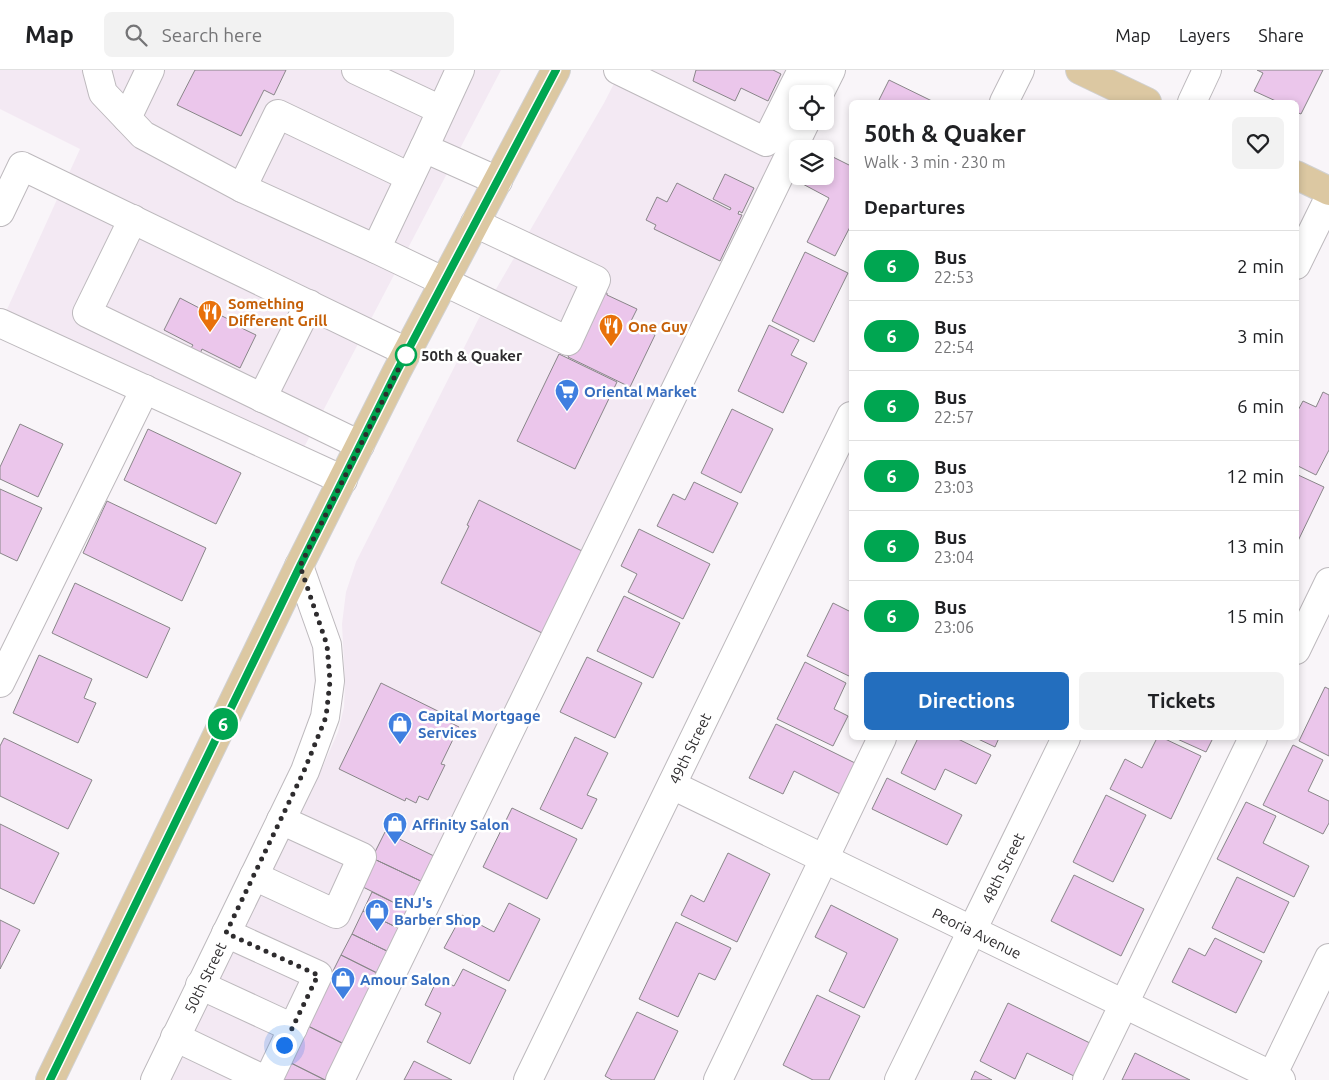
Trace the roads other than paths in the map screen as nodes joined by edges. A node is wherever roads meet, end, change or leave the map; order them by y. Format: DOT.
graph roads {
  1 [pos="97,70"];
  2 [pos="150,70"];
  3 [pos="356,70"];
  4 [pos="460,70"];
  5 [pos="556,70"];
  6 [pos="618,70"];
  7 [pos="801,70"];
  8 [pos="831,70"];
  9 [pos="1020,70"];
  10 [pos="1080,70"];
  11 [pos="1208,70"];
  12 [pos="668,81"];
  13 [pos="824,85"];
  14 [pos="1005,100"];
  15 [pos="1143,100"];
  16 [pos="1193,100"];
  17 [pos="442,110"];
  18 [pos="127,118"];
  19 [pos="802,130"];
  20 [pos="424,148"];
  21 [pos="1299,176"];
  22 [pos="410,177"];
  23 [pos="498,181"];
  24 [pos="242,188"];
  25 [pos="1329,191"];
  26 [pos="1329,198"];
  27 [pos="0,212"];
  28 [pos="133,219"];
  29 [pos="475,223"];
  30 [pos="376,249"];
  31 [pos="1299,259"];
  32 [pos="444,283"];
  33 [pos="308,304"];
  34 [pos="1,326"];
  35 [pos="407,352"];
  36 [pos="145,389"];
  37 [pos="262,398"];
  38 [pos="849,420"];
  39 [pos="360,445"];
  40 [pos="343,480"];
  41 [pos="300,566"];
  42 [pos="1329,582"];
  43 [pos="1299,644"];
  44 [pos="0,683"];
  45 [pos="881,740"];
  46 [pos="1065,740"];
  47 [pos="1253,740"];
  48 [pos="672,786"];
  49 [pos="281,820"];
  50 [pos="823,858"];
  51 [pos="254,876"];
  52 [pos="972,930"];
  53 [pos="226,933"];
  54 [pos="1329,958"];
  55 [pos="200,985"];
  56 [pos="1124,1004"];
  57 [pos="292,1028"];
  58 [pos="175,1037"];
  59 [pos="1274,1078"];
  60 [pos="50,1080"];
  61 [pos="155,1080"];
  62 [pos="266,1080"];
  63 [pos="340,1080"];
  64 [pos="528,1080"];
  65 [pos="718,1080"];
  66 [pos="899,1080"];
  67 [pos="1087,1080"];
  1 -- 18 [label="street"];
  2 -- 18 [label="street"];
  3 -- 17 [label="street"];
  4 -- 17 [label="street"];
  5 -- 23 [label="main road"];
  6 -- 12 [label="street"];
  7 -- 12 [label="street"];
  8 -- 13 [label="street"];
  9 -- 14 [label="street"];
  10 -- 15 [label="main road"];
  11 -- 16 [label="street"];
  17 -- 20 [label="street"];
  18 -- 24 [label="street"];
  19 -- 63 [label="street"];
  20 -- 22 [label="street"];
  20 -- 23 [label="street"];
  21 -- 25 [label="main road"];
  22 -- 24 [label="street"];
  22 -- 30 [label="street"];
  23 -- 29 [label="main road"];
  24 -- 30 [label="street"];
  26 -- 31 [label="street"];
  27 -- 28 [label="street"];
  28 -- 33 [label="street"];
  28 -- 37 [label="street"];
  29 -- 32 [label="main road"];
  29 -- 32 [label="street"];
  30 -- 32 [label="street"];
  32 -- 35 [label="main road"];
  33 -- 35 [label="street"];
  33 -- 37 [label="street"];
  34 -- 36 [label="street"];
  35 -- 39 [label="main road"];
  36 -- 40 [label="street"];
  36 -- 44 [label="street"];
  37 -- 39 [label="street"];
  38 -- 48 [label="street, 49th Street"];
  39 -- 40 [label="main road"];
  40 -- 41 [label="main road"];
  41 -- 49 [label="street, 50th Street"];
  41 -- 60 [label="main road"];
  42 -- 43 [label="street"];
  45 -- 50 [label="street"];
  46 -- 52 [label="street, 48th Street"];
  47 -- 56 [label="street"];
  48 -- 50 [label="street, Peoria Avenue"];
  48 -- 64 [label="street, 49th Street"];
  49 -- 51 [label="street, 50th Street"];
  49 -- 51 [label="street"];
  50 -- 52 [label="street, Peoria Avenue"];
  50 -- 65 [label="street"];
  51 -- 53 [label="street, 50th Street"];
  52 -- 56 [label="street, Peoria Avenue"];
  52 -- 66 [label="street, 48th Street"];
  53 -- 55 [label="street, 50th Street"];
  53 -- 57 [label="street"];
  54 -- 59 [label="street"];
  55 -- 57 [label="street"];
  55 -- 58 [label="street, 50th Street"];
  56 -- 59 [label="street, Peoria Avenue"];
  56 -- 67 [label="street"];
  57 -- 62 [label="street"];
  58 -- 61 [label="street, 50th Street"];
  58 -- 62 [label="street"];
}
